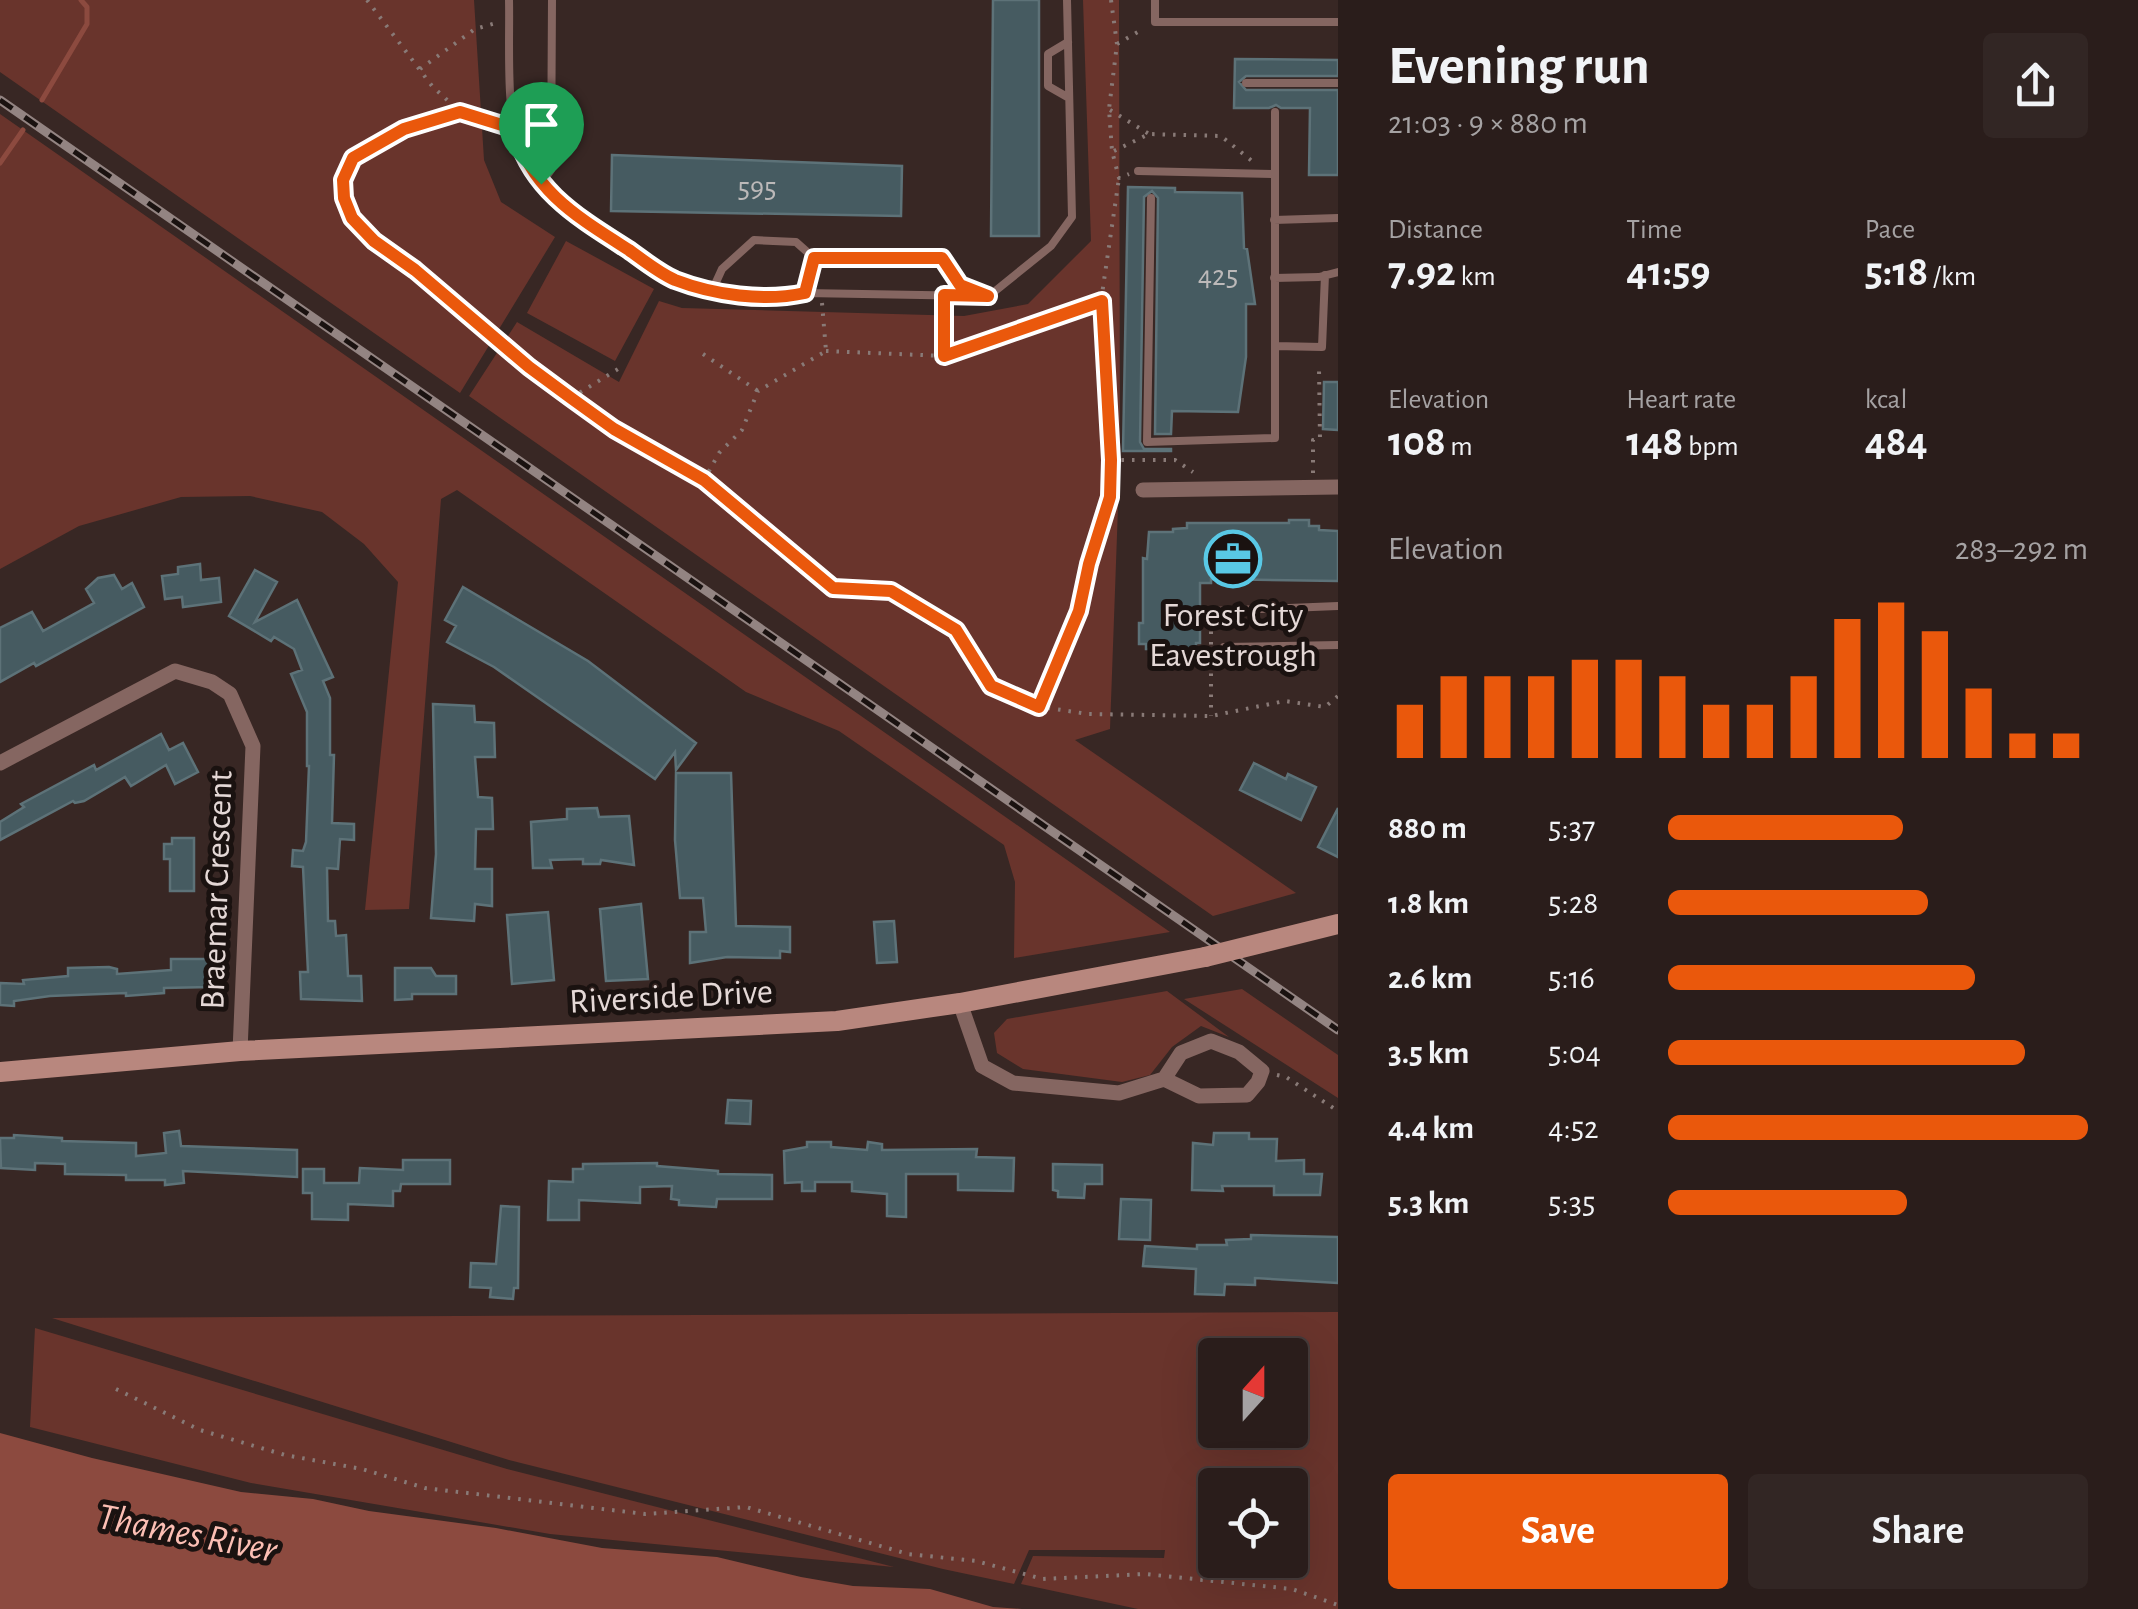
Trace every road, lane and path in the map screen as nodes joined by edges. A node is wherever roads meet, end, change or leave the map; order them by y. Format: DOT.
graph roads {
  1 [pos="367,0"];
  2 [pos="509,0"];
  3 [pos="552,0"];
  4 [pos="1067,0"];
  5 [pos="1111,0"];
  6 [pos="1155,0"];
  7 [pos="510,18"];
  8 [pos="1155,22"];
  9 [pos="1338,22"];
  10 [pos="1068,42"];
  11 [pos="1116,44"];
  12 [pos="420,70"];
  13 [pos="1246,83"];
  14 [pos="1338,84"];
  15 [pos="1069,98"];
  16 [pos="1109,109"];
  17 [pos="460,112"];
  18 [pos="1275,112"];
  19 [pos="515,129"];
  20 [pos="1148,134"];
  21 [pos="1112,152"];
  22 [pos="1138,171"];
  23 [pos="1151,172"];
  24 [pos="1271,174"];
  25 [pos="1119,178"];
  26 [pos="1151,183"];
  27 [pos="541,184"];
  28 [pos="1151,198"];
  29 [pos="1338,218"];
  30 [pos="1274,220"];
  31 [pos="814,258"];
  32 [pos="1338,272"];
  33 [pos="1325,275"];
  34 [pos="1274,278"];
  35 [pos="712,290"];
  36 [pos="805,293"];
  37 [pos="821,293"];
  38 [pos="944,295"];
  39 [pos="988,296"];
  40 [pos="1102,301"];
  41 [pos="1274,346"];
  42 [pos="826,351"];
  43 [pos="702,354"];
  44 [pos="944,356"];
  45 [pos="618,369"];
  46 [pos="1319,370"];
  47 [pos="758,391"];
  48 [pos="571,398"];
  49 [pos="1111,460"];
  50 [pos="704,480"];
  51 [pos="1314,487"];
  52 [pos="1338,487"];
  53 [pos="1217,488"];
  54 [pos="1142,490"];
  55 [pos="1338,606"];
  56 [pos="1211,611"];
  57 [pos="1338,645"];
  58 [pos="1224,647"];
  59 [pos="1338,696"];
  60 [pos="1039,707"];
  61 [pos="1212,716"];
  62 [pos="0,762"];
  63 [pos="1338,924"];
  64 [pos="960,1003"];
  65 [pos="240,1051"];
  66 [pos="0,1072"];
  67 [pos="1262,1072"];
  68 [pos="1164,1079"];
  69 [pos="1338,1111"];
  70 [pos="116,1389"];
  71 [pos="1338,1606"];
  1 -- 12 [label="path"];
  2 -- 7 [label="lane"];
  3 -- 27 [label="lane"];
  4 -- 10 [label="lane"];
  5 -- 11 [label="path"];
  6 -- 8 [label="lane"];
  7 -- 12 [label="path"];
  7 -- 19 [label="lane"];
  8 -- 9 [label="lane"];
  8 -- 11 [label="path"];
  10 -- 15 [label="lane"];
  10 -- 15 [label="lane"];
  11 -- 16 [label="path"];
  12 -- 17 [label="path"];
  13 -- 14 [label="lane"];
  15 -- 39 [label="lane"];
  16 -- 20 [label="path"];
  16 -- 21 [label="path"];
  17 -- 19 [label="path"];
  17 -- 48 [label="path"];
  18 -- 24 [label="lane"];
  19 -- 27 [label="lane"];
  20 -- 21 [label="path"];
  20 -- 24 [label="path"];
  21 -- 25 [label="path"];
  22 -- 23 [label="lane"];
  22 -- 25 [label="path"];
  23 -- 24 [label="lane"];
  23 -- 26 [label="lane"];
  24 -- 30 [label="lane"];
  25 -- 40 [label="path"];
  27 -- 35 [label="lane"];
  28 -- 41 [label="lane"];
  29 -- 30 [label="lane"];
  30 -- 34 [label="lane"];
  31 -- 35 [label="lane"];
  31 -- 36 [label="lane"];
  31 -- 39 [label="lane"];
  32 -- 33 [label="lane"];
  33 -- 34 [label="lane"];
  33 -- 41 [label="lane"];
  34 -- 41 [label="lane"];
  35 -- 36 [label="lane"];
  36 -- 37 [label="lane"];
  37 -- 38 [label="lane"];
  37 -- 42 [label="path"];
  38 -- 39 [label="lane"];
  38 -- 44 [label="path"];
  40 -- 44 [label="path"];
  40 -- 49 [label="path"];
  42 -- 44 [label="path"];
  42 -- 47 [label="path"];
  43 -- 47 [label="path"];
  45 -- 48 [label="path"];
  46 -- 51 [label="path"];
  47 -- 50 [label="path"];
  48 -- 50 [label="path"];
  49 -- 53 [label="path"];
  49 -- 60 [label="path"];
  50 -- 60 [label="path"];
  51 -- 52 [label="street"];
  51 -- 53 [label="street"];
  53 -- 54 [label="street"];
  55 -- 56 [label="lane"];
  56 -- 61 [label="path"];
  57 -- 58 [label="lane"];
  59 -- 61 [label="path"];
  60 -- 61 [label="path"];
  62 -- 65 [label="street, Braemar Crescent"];
  63 -- 64 [label="main road, Riverside Drive, bridge"];
  64 -- 65 [label="main road, Riverside Drive"];
  64 -- 68 [label="street"];
  65 -- 66 [label="main road, Riverside Drive"];
  67 -- 68 [label="street"];
  67 -- 68 [label="street"];
  67 -- 69 [label="path"];
  70 -- 71 [label="path"];
}
